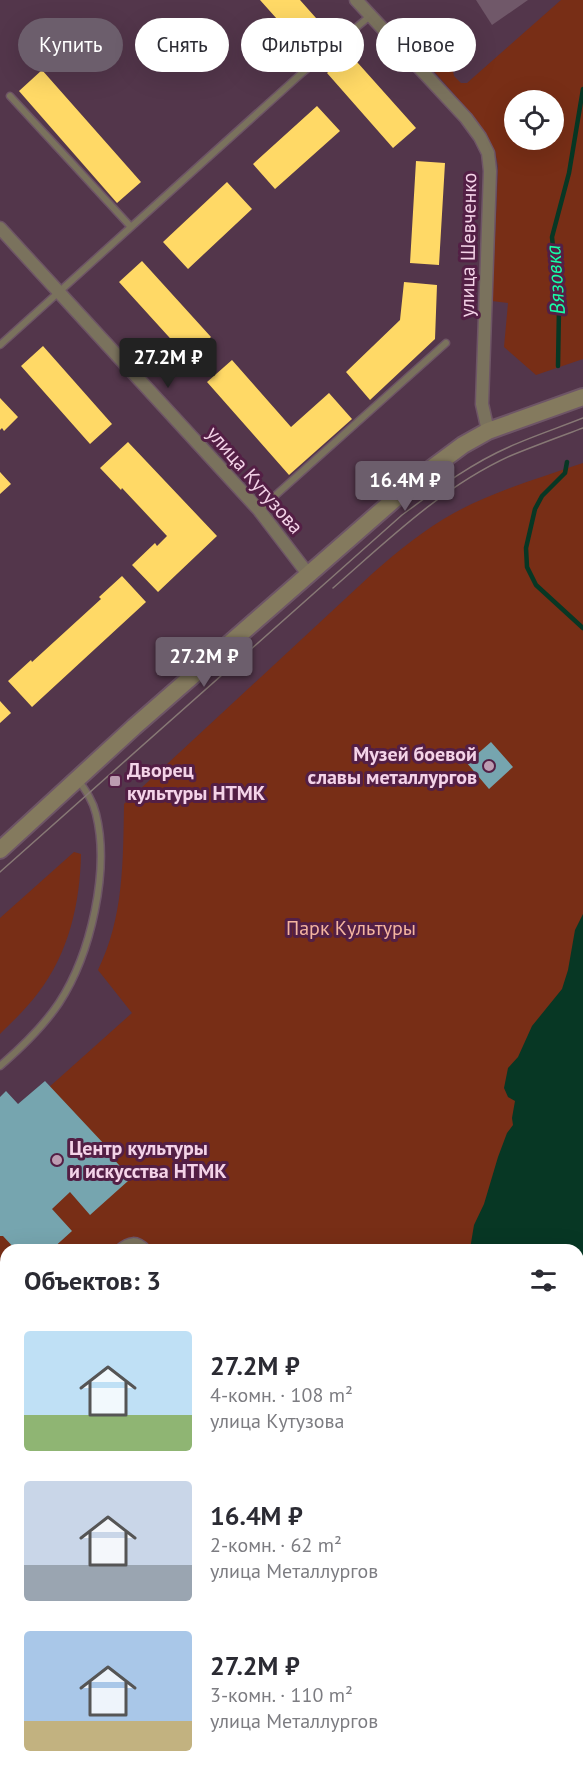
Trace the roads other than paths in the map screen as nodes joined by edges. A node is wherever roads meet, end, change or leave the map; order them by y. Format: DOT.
graph roads {
  1 [pos="356,0"];
  2 [pos="370,16"];
  3 [pos="10,96"];
  4 [pos="131,227"];
  5 [pos="0,228"];
  6 [pos="58,293"];
  7 [pos="446,343"];
  8 [pos="0,345"];
  9 [pos="583,397"];
  10 [pos="488,431"];
  11 [pos="260,510"];
  12 [pos="308,574"];
  13 [pos="79,780"];
  14 [pos="0,850"];
  15 [pos="0,1066"];
  16 [pos="125,1244"];
  17 [pos="141,1244"];
  1 -- 2 [label="street, улица Шевченко"];
  2 -- 4 [label="lane"];
  2 -- 10 [label="street, улица Шевченко"];
  3 -- 4 [label="lane"];
  4 -- 6 [label="lane"];
  5 -- 6 [label="street, улица Кутузова"];
  6 -- 8 [label="lane"];
  6 -- 11 [label="street, улица Кутузова"];
  7 -- 11 [label="lane"];
  9 -- 10 [label="main road"];
  10 -- 12 [label="main road"];
  11 -- 12 [label="street, улица Кутузова"];
  12 -- 13 [label="main road"];
  13 -- 14 [label="main road"];
  13 -- 15 [label="lane"];
  16 -- 17 [label="street"];
}
